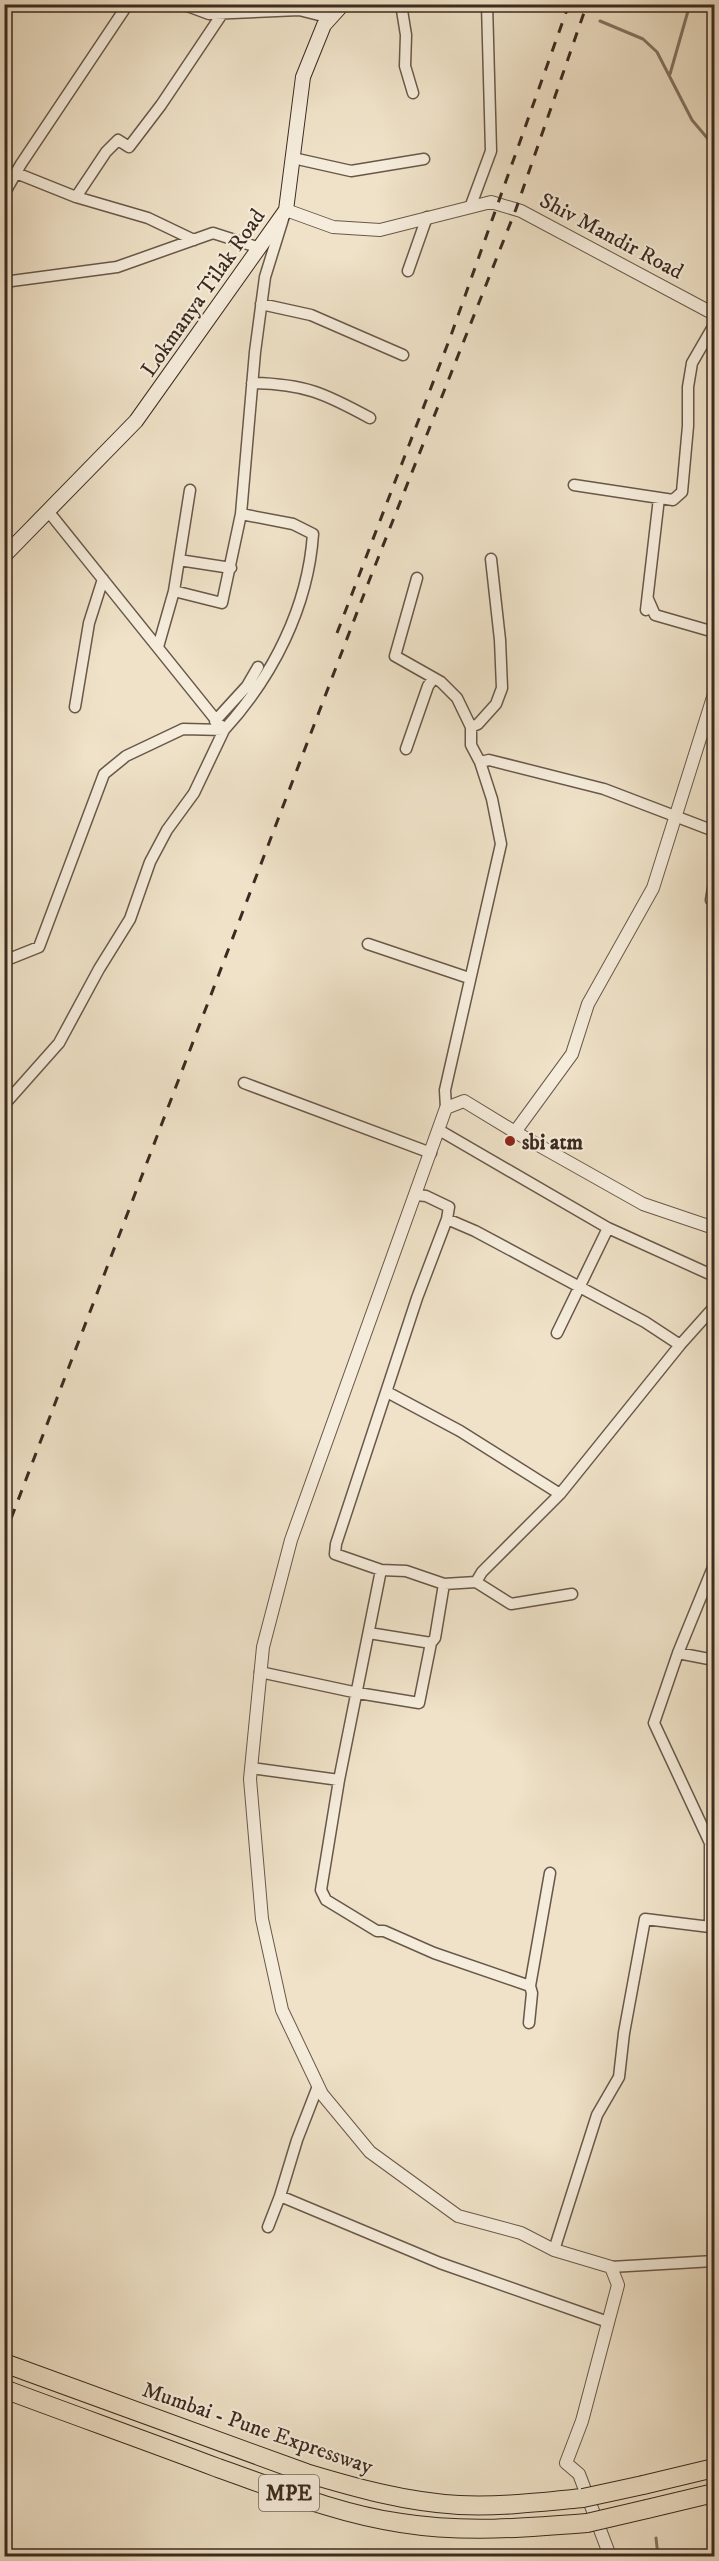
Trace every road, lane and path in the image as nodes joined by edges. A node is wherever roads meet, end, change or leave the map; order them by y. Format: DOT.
graph roads {
  1 [pos="128,4"];
  2 [pos="182,4"];
  3 [pos="343,4"];
  4 [pos="401,4"];
  5 [pos="487,4"];
  6 [pos="253,8"];
  7 [pos="222,14"];
  8 [pos="331,18"];
  9 [pos="413,93"];
  10 [pos="293,158"];
  11 [pos="424,159"];
  12 [pos="16,173"];
  13 [pos="4,194"];
  14 [pos="76,197"];
  15 [pos="471,206"];
  16 [pos="286,210"];
  17 [pos="427,217"];
  18 [pos="194,240"];
  19 [pos="261,248"];
  20 [pos="408,271"];
  21 [pos="4,282"];
  22 [pos="261,304"];
  23 [pos="714,314"];
  24 [pos="714,325"];
  25 [pos="403,355"];
  26 [pos="252,383"];
  27 [pos="370,418"];
  28 [pos="574,485"];
  29 [pos="190,490"];
  30 [pos="659,498"];
  31 [pos="48,511"];
  32 [pos="241,514"];
  33 [pos="4,556"];
  34 [pos="492,559"];
  35 [pos="179,560"];
  36 [pos="231,568"];
  37 [pos="417,578"];
  38 [pos="103,579"];
  39 [pos="174,591"];
  40 [pos="714,632"];
  41 [pos="158,647"];
  42 [pos="258,667"];
  43 [pos="433,679"];
  44 [pos="714,694"];
  45 [pos="75,707"];
  46 [pos="215,720"];
  47 [pos="471,727"];
  48 [pos="709,729"];
  49 [pos="224,730"];
  50 [pos="406,749"];
  51 [pos="480,762"];
  52 [pos="676,817"];
  53 [pos="714,831"];
  54 [pos="714,882"];
  55 [pos="711,900"];
  56 [pos="368,944"];
  57 [pos="4,961"];
  58 [pos="469,978"];
  59 [pos="244,1083"];
  60 [pos="9,1094"];
  61 [pos="4,1105"];
  62 [pos="446,1108"];
  63 [pos="439,1130"];
  64 [pos="515,1132"];
  65 [pos="430,1153"];
  66 [pos="416,1195"];
  67 [pos="447,1220"];
  68 [pos="608,1228"];
  69 [pos="714,1228"];
  70 [pos="714,1276"];
  71 [pos="579,1288"];
  72 [pos="714,1307"];
  73 [pos="557,1333"];
  74 [pos="680,1345"];
  75 [pos="387,1392"];
  76 [pos="560,1494"];
  77 [pos="714,1566"];
  78 [pos="381,1570"];
  79 [pos="476,1582"];
  80 [pos="444,1584"];
  81 [pos="572,1594"];
  82 [pos="369,1633"];
  83 [pos="431,1643"];
  84 [pos="678,1653"];
  85 [pos="714,1660"];
  86 [pos="260,1672"];
  87 [pos="358,1693"];
  88 [pos="251,1768"];
  89 [pos="339,1780"];
  90 [pos="712,1853"];
  91 [pos="550,1873"];
  92 [pos="530,1986"];
  93 [pos="529,2024"];
  94 [pos="318,2086"];
  95 [pos="280,2196"];
  96 [pos="268,2227"];
  97 [pos="554,2250"];
  98 [pos="714,2261"];
  99 [pos="611,2267"];
  100 [pos="608,2322"];
  101 [pos="4,2363"];
  102 [pos="4,2390"];
  103 [pos="714,2468"];
  104 [pos="714,2493"];
  105 [pos="610,2556"];
  1 -- 12 [label="street"];
  2 -- 7 [label="street"];
  3 -- 8 [label="main road, Lokmanya Tilak Road"];
  4 -- 9 [label="street"];
  5 -- 15 [label="street"];
  6 -- 7 [label="street"];
  6 -- 8 [label="street"];
  7 -- 14 [label="street"];
  8 -- 10 [label="main road, Lokmanya Tilak Road"];
  10 -- 11 [label="street"];
  10 -- 16 [label="main road, Lokmanya Tilak Road"];
  12 -- 13 [label="street"];
  12 -- 14 [label="street"];
  14 -- 18 [label="street"];
  15 -- 17 [label="street, Shiv Mandir Road"];
  15 -- 23 [label="street, Shiv Mandir Road"];
  16 -- 17 [label="street, Shiv Mandir Road"];
  16 -- 19 [label="main road, Lokmanya Tilak Road"];
  16 -- 22 [label="street"];
  17 -- 20 [label="street"];
  18 -- 19 [label="street"];
  18 -- 21 [label="street"];
  19 -- 31 [label="main road, Lokmanya Tilak Road"];
  22 -- 25 [label="street"];
  22 -- 26 [label="street"];
  24 -- 30 [label="street"];
  26 -- 27 [label="street"];
  26 -- 32 [label="street"];
  28 -- 30 [label="street"];
  29 -- 35 [label="street"];
  30 -- 40 [label="street"];
  31 -- 33 [label="main road, Lokmanya Tilak Road"];
  31 -- 38 [label="street"];
  32 -- 36 [label="street"];
  32 -- 49 [label="street"];
  34 -- 47 [label="street"];
  35 -- 36 [label="street"];
  35 -- 39 [label="street"];
  36 -- 39 [label="street"];
  37 -- 43 [label="street"];
  38 -- 41 [label="street"];
  38 -- 45 [label="street"];
  39 -- 41 [label="street"];
  41 -- 46 [label="street"];
  42 -- 46 [label="street"];
  43 -- 47 [label="street"];
  43 -- 50 [label="street"];
  44 -- 48 [label="street"];
  46 -- 49 [label="street"];
  47 -- 51 [label="street"];
  48 -- 52 [label="street"];
  49 -- 57 [label="street"];
  49 -- 60 [label="street"];
  51 -- 52 [label="street"];
  51 -- 58 [label="street"];
  52 -- 53 [label="street"];
  52 -- 64 [label="street"];
  54 -- 55 [label="street"];
  56 -- 58 [label="street"];
  58 -- 62 [label="street"];
  59 -- 65 [label="street"];
  60 -- 61 [label="street"];
  62 -- 63 [label="street"];
  62 -- 64 [label="street"];
  63 -- 65 [label="street"];
  63 -- 68 [label="street"];
  64 -- 69 [label="street"];
  65 -- 66 [label="street"];
  66 -- 67 [label="street"];
  66 -- 86 [label="street"];
  67 -- 71 [label="street"];
  67 -- 75 [label="street"];
  68 -- 70 [label="street"];
  68 -- 71 [label="street"];
  71 -- 73 [label="street"];
  71 -- 74 [label="street"];
  72 -- 74 [label="street"];
  74 -- 76 [label="street"];
  75 -- 76 [label="street"];
  75 -- 78 [label="street"];
  76 -- 79 [label="street"];
  77 -- 84 [label="street"];
  78 -- 80 [label="street"];
  78 -- 82 [label="street"];
  79 -- 80 [label="street"];
  79 -- 81 [label="street"];
  80 -- 83 [label="street"];
  82 -- 83 [label="street"];
  82 -- 87 [label="street"];
  83 -- 87 [label="street"];
  84 -- 85 [label="street"];
  84 -- 90 [label="street"];
  86 -- 87 [label="street"];
  86 -- 88 [label="street"];
  87 -- 89 [label="street"];
  88 -- 89 [label="street"];
  88 -- 94 [label="street"];
  89 -- 92 [label="street"];
  90 -- 97 [label="street"];
  91 -- 92 [label="street"];
  92 -- 93 [label="street"];
  94 -- 95 [label="street"];
  94 -- 97 [label="street"];
  95 -- 96 [label="street"];
  95 -- 100 [label="street"];
  97 -- 99 [label="street"];
  98 -- 99 [label="street"];
  99 -- 100 [label="street"];
  100 -- 105 [label="street"];
  101 -- 103 [label="highway, Mumbai - Pune Expressway / MPE, bridge"];
  102 -- 104 [label="highway, MPE, bridge"];
}
